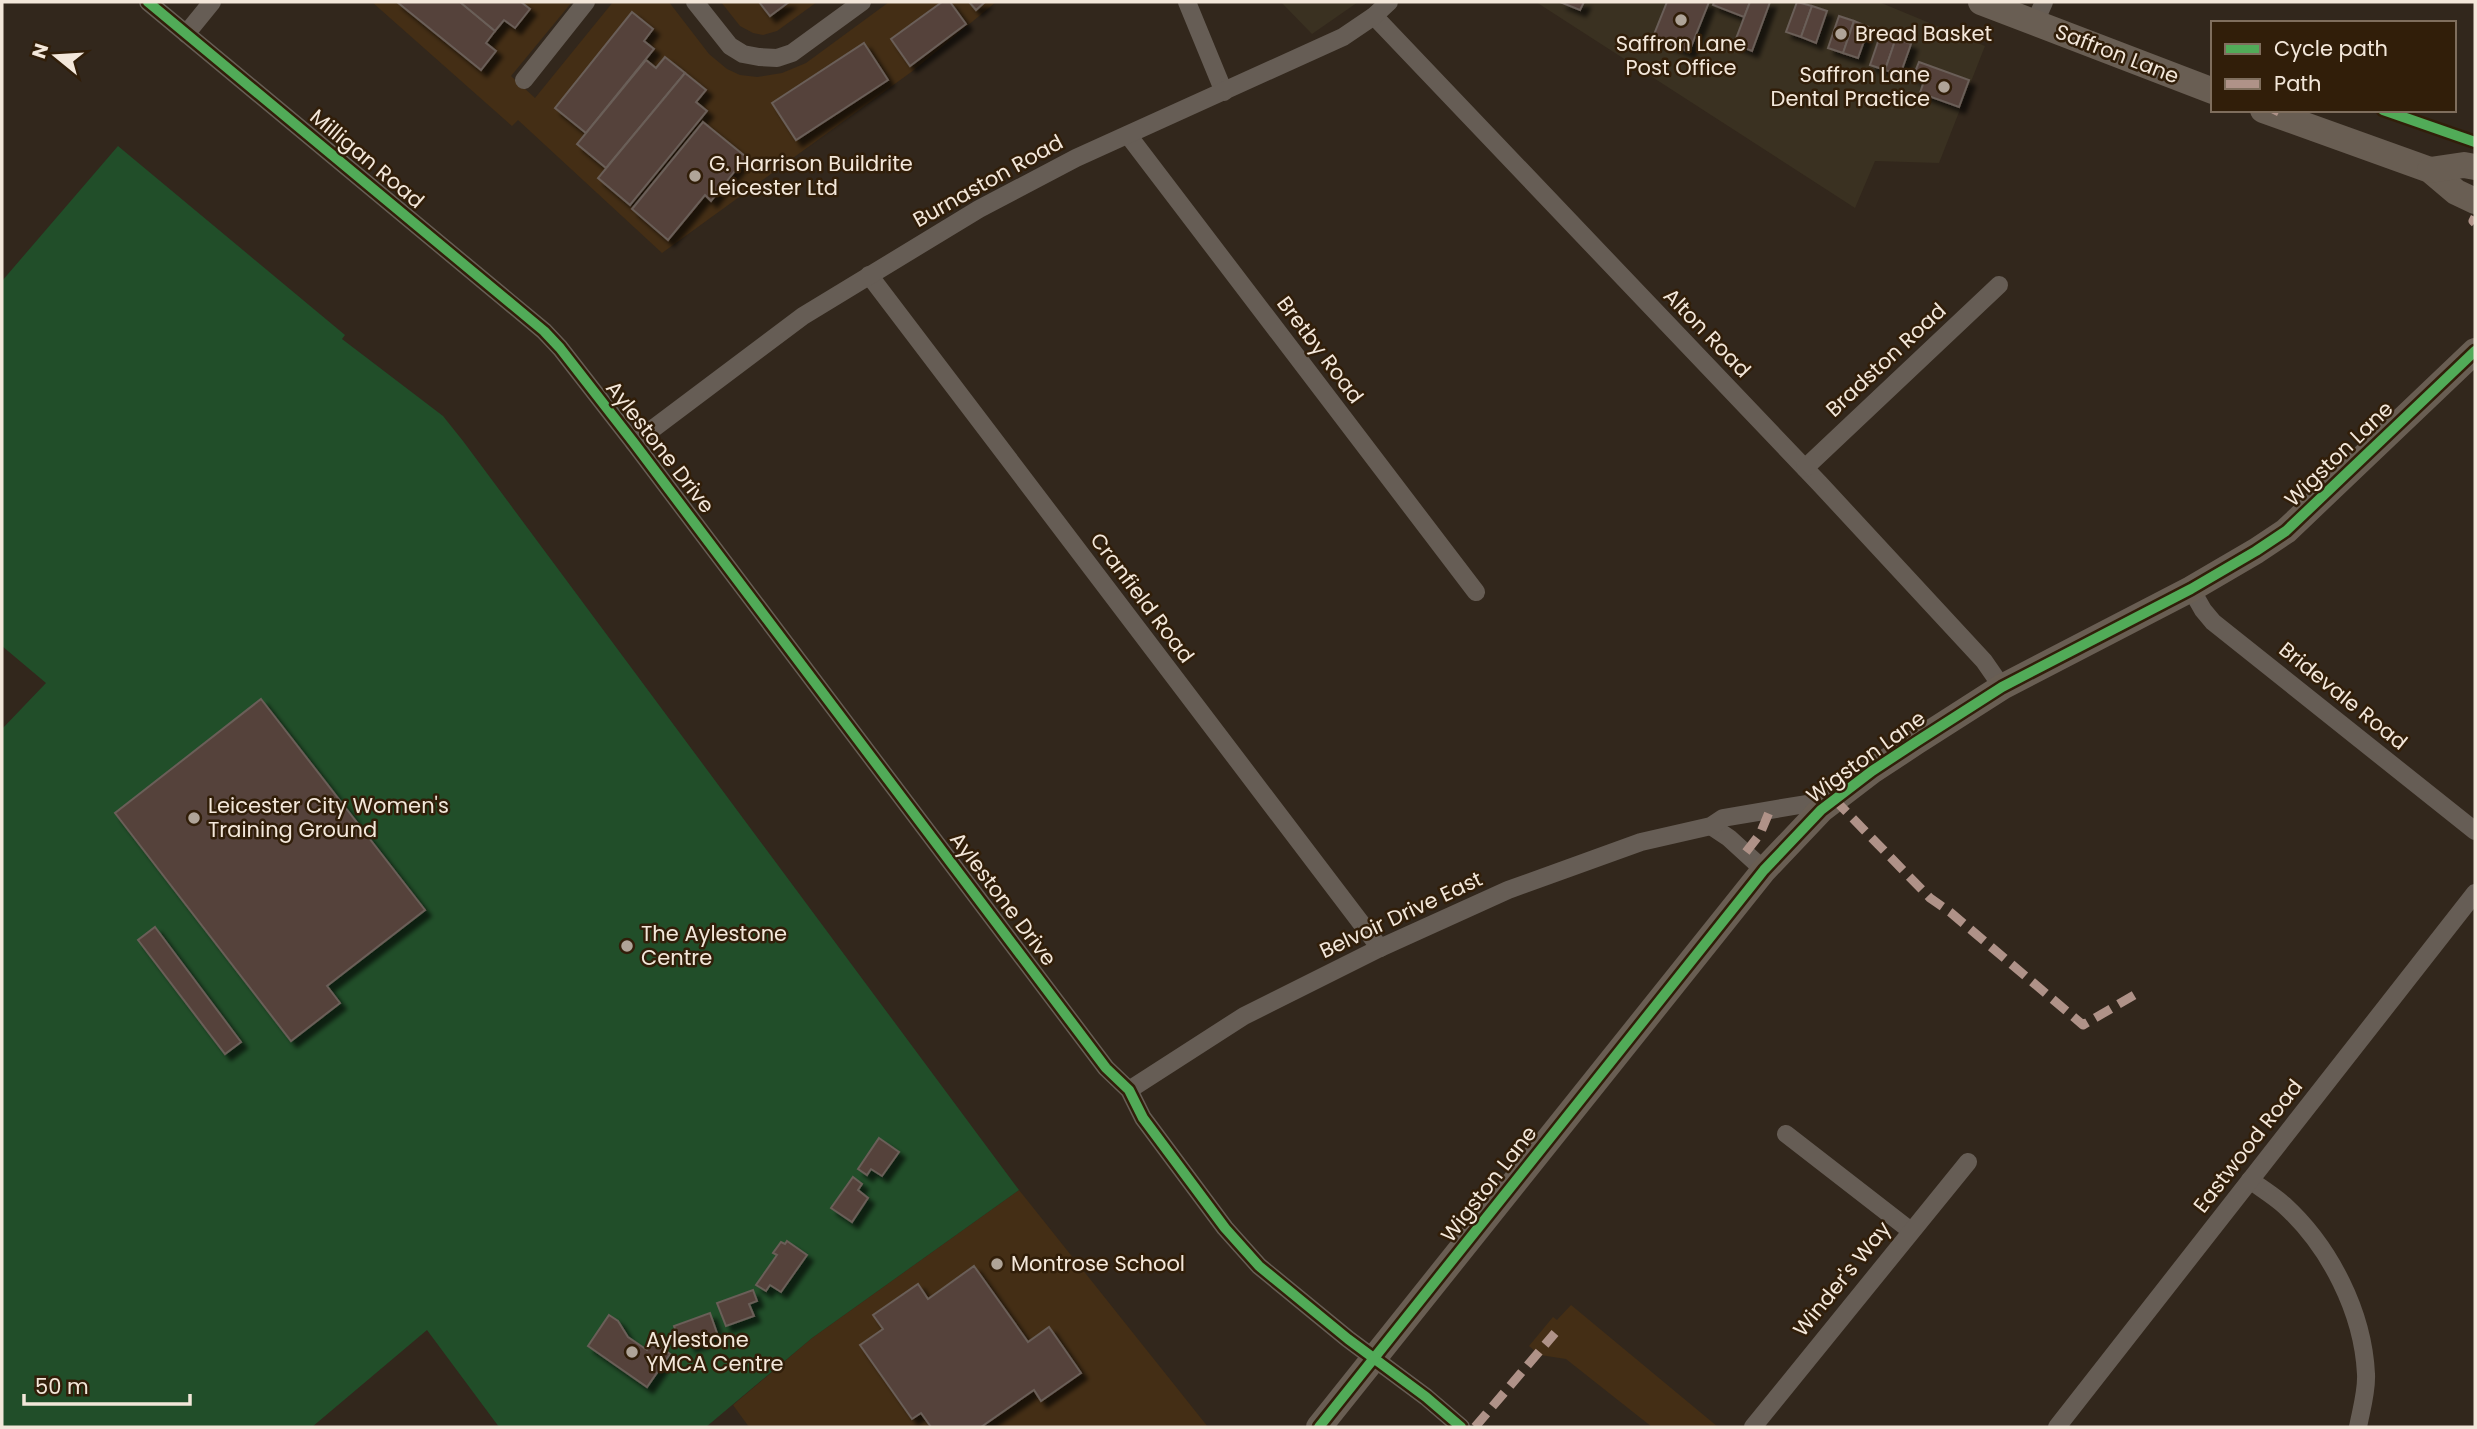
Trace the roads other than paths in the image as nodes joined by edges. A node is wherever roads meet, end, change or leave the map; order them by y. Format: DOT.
graph roads {
  1 [pos="148,2"];
  2 [pos="212,2"];
  3 [pos="586,2"];
  4 [pos="695,2"];
  5 [pos="862,2"];
  6 [pos="1187,2"];
  7 [pos="1389,2"];
  8 [pos="1981,2"];
  9 [pos="2039,12"];
  10 [pos="1374,16"];
  11 [pos="186,34"];
  12 [pos="524,80"];
  13 [pos="2211,90"];
  14 [pos="1223,92"];
  15 [pos="2269,112"];
  16 [pos="1128,135"];
  17 [pos="2475,167"];
  18 [pos="2430,170"];
  19 [pos="2475,201"];
  20 [pos="869,275"];
  21 [pos="1999,285"];
  22 [pos="559,348"];
  23 [pos="2475,351"];
  24 [pos="634,443"];
  25 [pos="1805,468"];
  26 [pos="2191,589"];
  27 [pos="1476,592"];
  28 [pos="2002,687"];
  29 [pos="1821,810"];
  30 [pos="1711,826"];
  31 [pos="2475,831"];
  32 [pos="1764,870"];
  33 [pos="2475,892"];
  34 [pos="1380,948"];
  35 [pos="1129,1090"];
  36 [pos="1786,1134"];
  37 [pos="1968,1162"];
  38 [pos="2250,1180"];
  39 [pos="1911,1231"];
  40 [pos="1376,1358"];
  41 [pos="1320,1427"];
  42 [pos="1461,1427"];
  43 [pos="1753,1427"];
  44 [pos="2057,1427"];
  45 [pos="2358,1427"];
  1 -- 11 [label="street, Milligan Road"];
  2 -- 11 [label="street"];
  3 -- 12 [label="street"];
  4 -- 5 [label="street"];
  6 -- 14 [label="street"];
  7 -- 10 [label="street, Burnaston Road"];
  8 -- 9 [label="street, Saffron Lane"];
  9 -- 13 [label="street, Saffron Lane"];
  10 -- 14 [label="street, Burnaston Road"];
  10 -- 25 [label="street, Alton Road"];
  11 -- 22 [label="street, Milligan Road"];
  14 -- 16 [label="street, Burnaston Road"];
  15 -- 18 [label="street"];
  16 -- 20 [label="street, Burnaston Road"];
  16 -- 27 [label="street, Bretby Road"];
  17 -- 18 [label="street"];
  18 -- 19 [label="street"];
  20 -- 24 [label="street, Burnaston Road"];
  20 -- 34 [label="street, Cranfield Road"];
  21 -- 25 [label="street, Bradston Road"];
  22 -- 24 [label="street, Aylestone Drive"];
  23 -- 26 [label="street, Wigston Lane"];
  24 -- 35 [label="street, Aylestone Drive"];
  25 -- 28 [label="street, Alton Road"];
  26 -- 28 [label="street, Wigston Lane"];
  26 -- 31 [label="street, Bridevale Road"];
  28 -- 29 [label="street, Wigston Lane"];
  29 -- 30 [label="street, Belvoir Drive East"];
  29 -- 32 [label="street, Wigston Lane"];
  30 -- 32 [label="street"];
  30 -- 34 [label="street, Belvoir Drive East"];
  32 -- 40 [label="street, Wigston Lane"];
  33 -- 38 [label="street, Eastwood Road"];
  34 -- 35 [label="street, Belvoir Drive East"];
  35 -- 40 [label="street, Aylestone Drive"];
  36 -- 39 [label="street"];
  37 -- 39 [label="street, Winder's Way"];
  38 -- 44 [label="street, Eastwood Road"];
  38 -- 45 [label="street"];
  39 -- 43 [label="street, Winder's Way"];
  40 -- 41 [label="street, Wigston Lane"];
  40 -- 42 [label="street, Aylestone Drive"];
}
